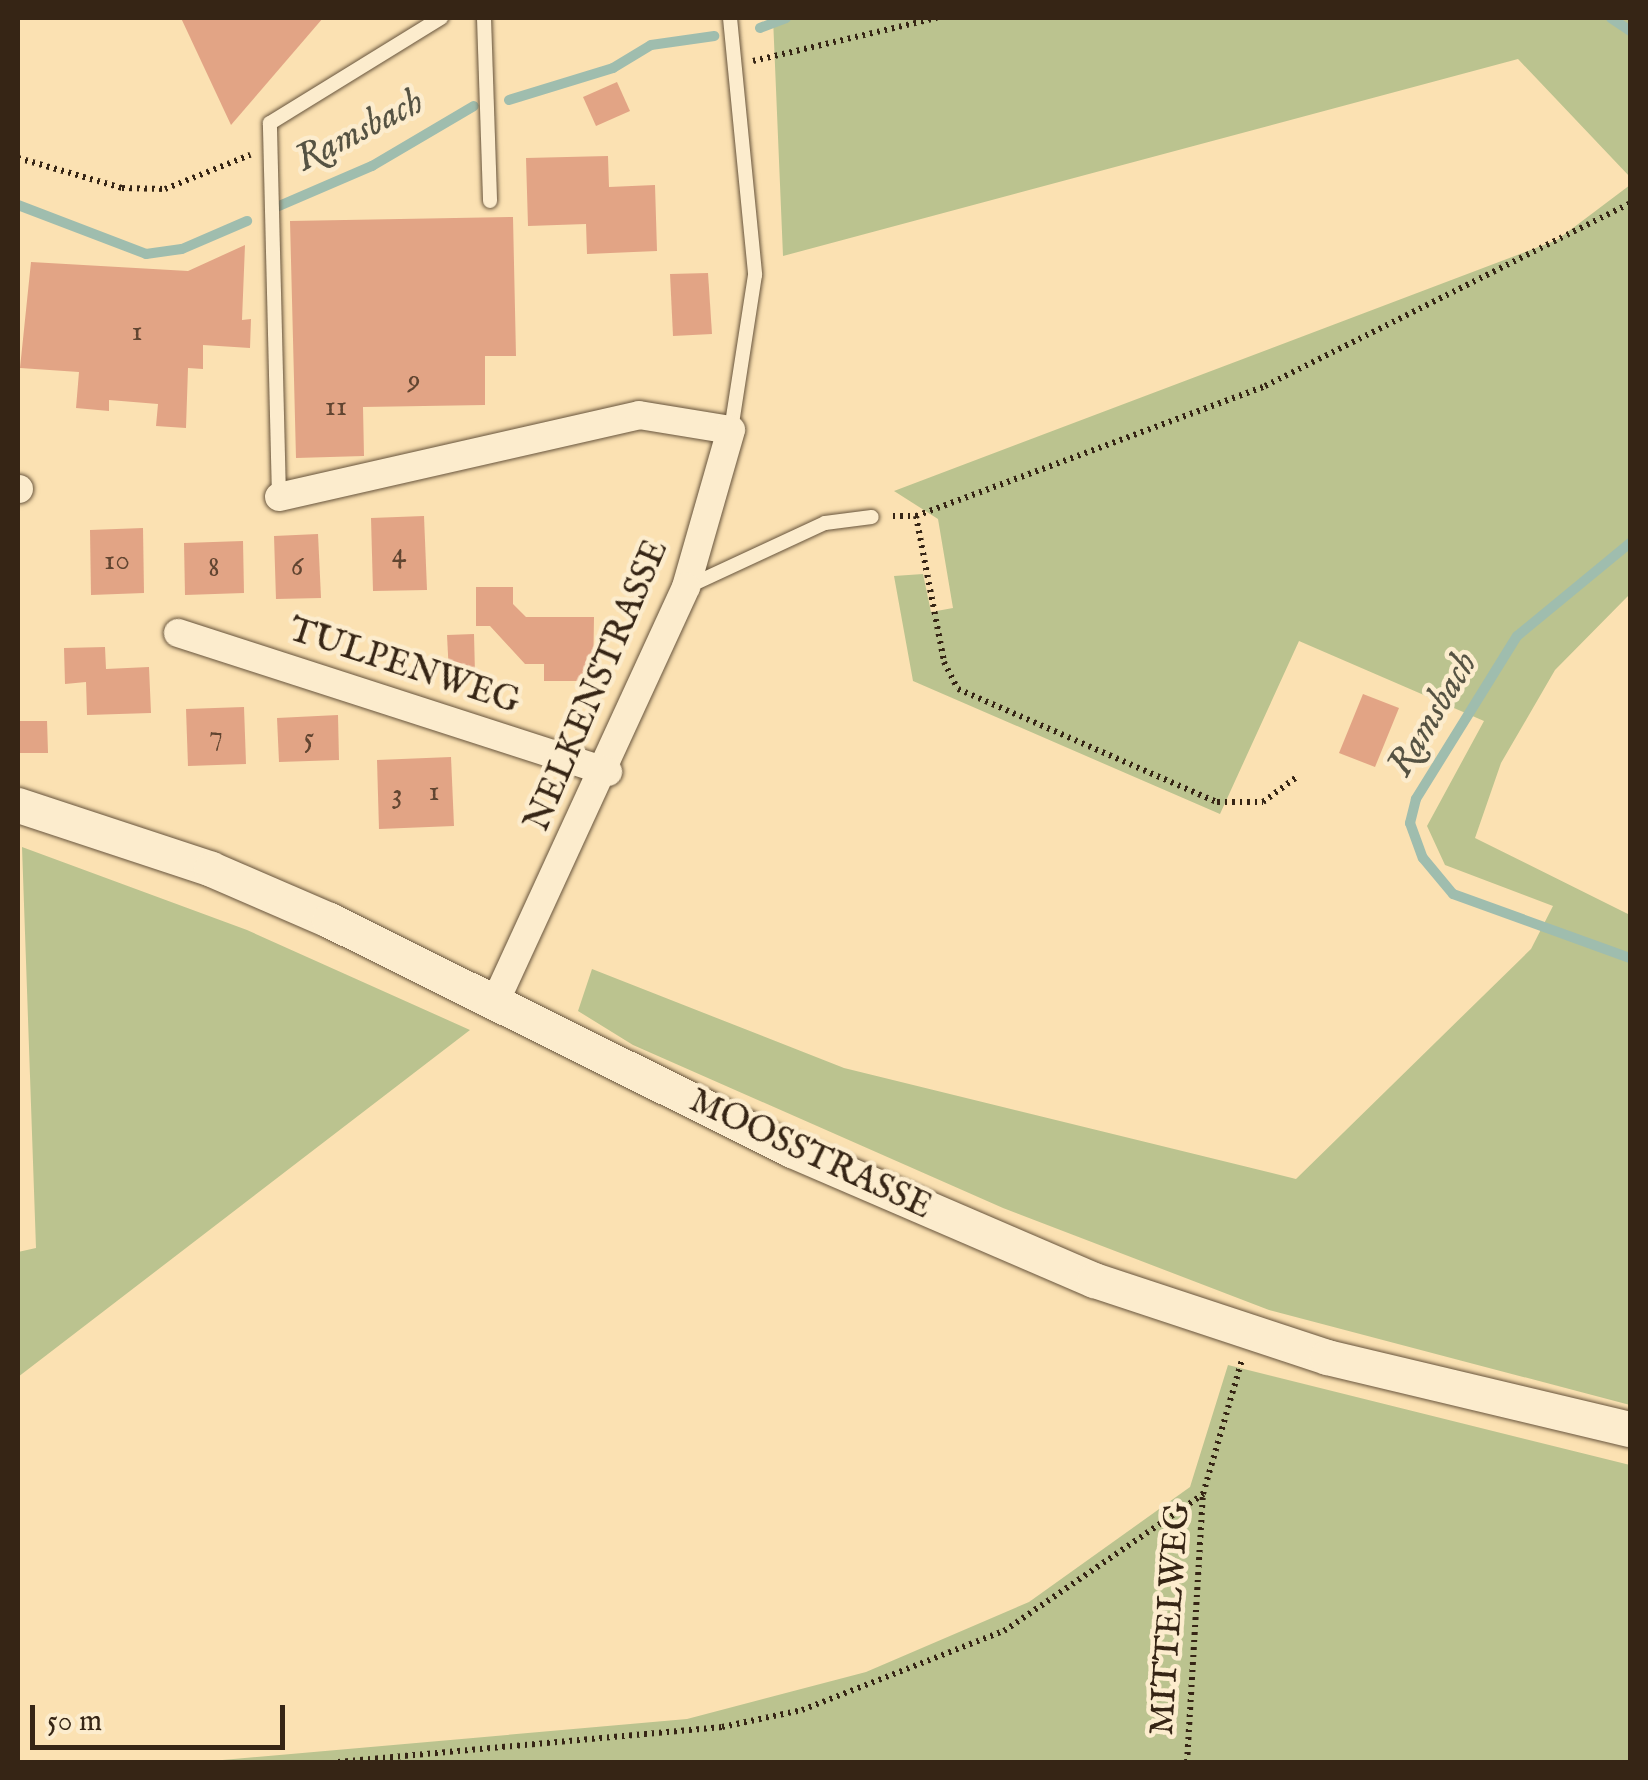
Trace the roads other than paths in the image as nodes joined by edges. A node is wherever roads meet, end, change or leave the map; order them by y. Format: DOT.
graph roads {
  1 [pos="441,18"];
  2 [pos="484,18"];
  3 [pos="730,18"];
  4 [pos="490,201"];
  5 [pos="731,430"];
  6 [pos="280,497"];
  7 [pos="872,517"];
  8 [pos="686,587"];
  9 [pos="178,634"];
  10 [pos="608,772"];
  11 [pos="18,805"];
  12 [pos="496,1000"];
  13 [pos="1630,1429"];
  1 -- 6 [label="lane"];
  2 -- 4 [label="lane"];
  3 -- 5 [label="lane"];
  5 -- 6 [label="street"];
  5 -- 8 [label="street, NELKENSTRASSE"];
  7 -- 8 [label="lane"];
  8 -- 10 [label="street, NELKENSTRASSE"];
  9 -- 10 [label="street, TULPENWEG"];
  10 -- 12 [label="street, NELKENSTRASSE"];
  11 -- 12 [label="street, MOOSSTRASSE"];
  12 -- 13 [label="street, MOOSSTRASSE"];
}
